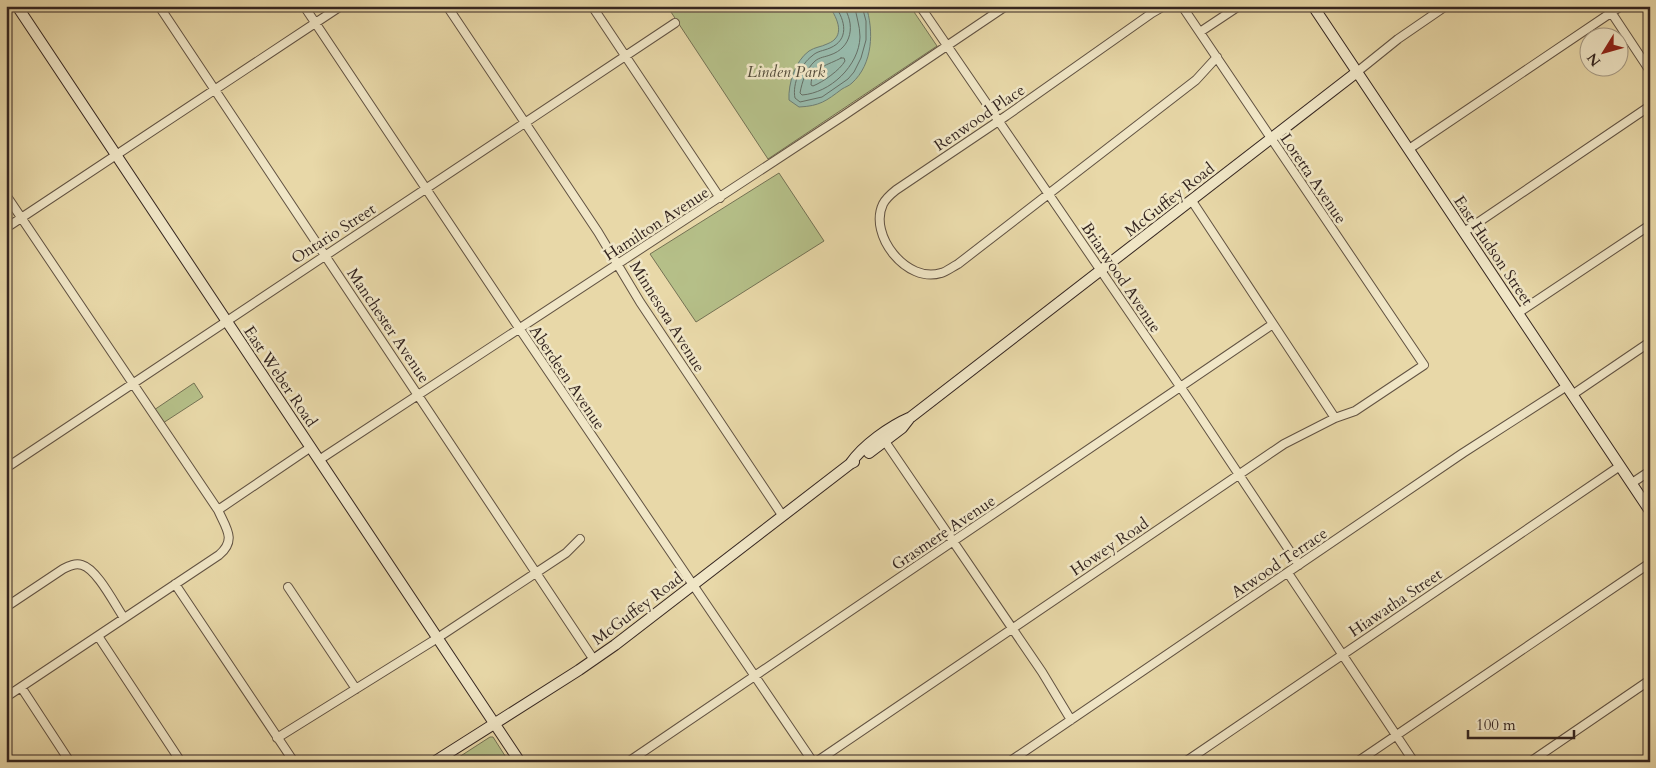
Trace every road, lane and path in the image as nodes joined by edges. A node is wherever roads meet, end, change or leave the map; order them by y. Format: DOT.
graph roads {
  1 [pos="17,6"];
  2 [pos="159,6"];
  3 [pos="304,6"];
  4 [pos="341,6"];
  5 [pos="448,6"];
  6 [pos="592,6"];
  7 [pos="920,6"];
  8 [pos="1006,6"];
  9 [pos="1164,6"];
  10 [pos="1182,6"];
  11 [pos="1239,6"];
  12 [pos="1313,6"];
  13 [pos="1446,6"];
  14 [pos="1622,6"];
  15 [pos="1609,10"];
  16 [pos="675,22"];
  17 [pos="315,23"];
  18 [pos="1200,32"];
  19 [pos="947,47"];
  20 [pos="625,56"];
  21 [pos="1217,58"];
  22 [pos="1650,71"];
  23 [pos="1357,72"];
  24 [pos="214,90"];
  25 [pos="1650,106"];
  26 [pos="998,121"];
  27 [pos="525,122"];
  28 [pos="1272,139"];
  29 [pos="1409,149"];
  30 [pos="116,155"];
  31 [pos="426,189"];
  32 [pos="1048,194"];
  33 [pos="6,195"];
  34 [pos="720,198"];
  35 [pos="1192,200"];
  36 [pos="21,218"];
  37 [pos="1650,224"];
  38 [pos="6,228"];
  39 [pos="1464,232"];
  40 [pos="325,255"];
  41 [pos="618,264"];
  42 [pos="1100,271"];
  43 [pos="1518,313"];
  44 [pos="226,320"];
  45 [pos="1273,324"];
  46 [pos="519,328"];
  47 [pos="1650,342"];
  48 [pos="1424,365"];
  49 [pos="132,384"];
  50 [pos="1180,388"];
  51 [pos="1570,391"];
  52 [pos="419,395"];
  53 [pos="1335,418"];
  54 [pos="883,438"];
  55 [pos="310,447"];
  56 [pos="319,460"];
  57 [pos="1620,466"];
  58 [pos="6,468"];
  59 [pos="1650,471"];
  60 [pos="1239,475"];
  61 [pos="1632,483"];
  62 [pos="218,510"];
  63 [pos="1650,511"];
  64 [pos="782,516"];
  65 [pos="580,539"];
  66 [pos="953,542"];
  67 [pos="1650,563"];
  68 [pos="1299,565"];
  69 [pos="536,572"];
  70 [pos="1288,573"];
  71 [pos="176,584"];
  72 [pos="693,584"];
  73 [pos="288,587"];
  74 [pos="6,607"];
  75 [pos="124,618"];
  76 [pos="1012,629"];
  77 [pos="98,636"];
  78 [pos="437,638"];
  79 [pos="1342,654"];
  80 [pos="594,660"];
  81 [pos="756,676"];
  82 [pos="1650,680"];
  83 [pos="21,687"];
  84 [pos="356,689"];
  85 [pos="6,697"];
  86 [pos="1071,720"];
  87 [pos="494,724"];
  88 [pos="1396,735"];
  89 [pos="278,738"];
  90 [pos="70,762"];
  91 [pos="181,762"];
  92 [pos="294,762"];
  93 [pos="434,762"];
  94 [pos="520,762"];
  95 [pos="628,762"];
  96 [pos="814,762"];
  97 [pos="1009,762"];
  98 [pos="1185,762"];
  99 [pos="1357,762"];
  100 [pos="1414,762"];
  101 [pos="1530,762"];
  1 -- 30 [label="street, East Weber Road"];
  2 -- 24 [label="street, Manchester Avenue"];
  3 -- 17 [label="street, Aberdeen Avenue"];
  4 -- 17 [label="street"];
  5 -- 27 [label="street, Minnesota Avenue"];
  6 -- 20 [label="street"];
  7 -- 19 [label="street, Briarwood Avenue"];
  8 -- 19 [label="street, Hamilton Avenue"];
  9 -- 26 [label="street, Renwood Place"];
  10 -- 18 [label="street, Loretta Avenue"];
  11 -- 18 [label="street"];
  12 -- 23 [label="street, East Hudson Street"];
  13 -- 23 [label="street, McGuffey Road"];
  14 -- 15 [label="street"];
  15 -- 22 [label="street"];
  15 -- 29 [label="street"];
  16 -- 20 [label="street, Ontario Street"];
  17 -- 24 [label="street"];
  17 -- 31 [label="street, Aberdeen Avenue"];
  18 -- 21 [label="street, Loretta Avenue"];
  19 -- 26 [label="street, Briarwood Avenue"];
  19 -- 34 [label="street, Hamilton Avenue"];
  20 -- 27 [label="street, Ontario Street"];
  20 -- 34 [label="street"];
  21 -- 28 [label="street, Loretta Avenue"];
  21 -- 32 [label="street"];
  23 -- 28 [label="street, McGuffey Road"];
  23 -- 29 [label="street, East Hudson Street"];
  24 -- 30 [label="street"];
  24 -- 40 [label="street, Manchester Avenue"];
  25 -- 39 [label="street"];
  26 -- 32 [label="street, Briarwood Avenue"];
  26 -- 32 [label="street, Renwood Place"];
  27 -- 31 [label="street, Ontario Street"];
  27 -- 41 [label="street, Minnesota Avenue"];
  28 -- 35 [label="street, McGuffey Road"];
  28 -- 48 [label="street, Loretta Avenue"];
  29 -- 39 [label="street, East Hudson Street"];
  30 -- 36 [label="street"];
  30 -- 44 [label="street, East Weber Road"];
  31 -- 40 [label="street, Ontario Street"];
  31 -- 46 [label="street, Aberdeen Avenue"];
  32 -- 42 [label="street, Briarwood Avenue"];
  33 -- 36 [label="street"];
  34 -- 41 [label="street, Hamilton Avenue"];
  35 -- 42 [label="street, McGuffey Road"];
  35 -- 45 [label="street"];
  36 -- 38 [label="street"];
  36 -- 49 [label="street"];
  37 -- 43 [label="street"];
  39 -- 43 [label="street, East Hudson Street"];
  40 -- 44 [label="street, Ontario Street"];
  40 -- 52 [label="street, Manchester Avenue"];
  41 -- 46 [label="street, Hamilton Avenue"];
  41 -- 64 [label="street, Minnesota Avenue"];
  42 -- 50 [label="street, Briarwood Avenue"];
  42 -- 54 [label="street, McGuffey Road"];
  43 -- 51 [label="street, East Hudson Street"];
  44 -- 49 [label="street, Ontario Street"];
  44 -- 55 [label="street, East Weber Road"];
  45 -- 50 [label="street, Grasmere Avenue"];
  45 -- 53 [label="street"];
  46 -- 52 [label="street, Hamilton Avenue"];
  46 -- 72 [label="street, Aberdeen Avenue"];
  47 -- 51 [label="street, Atwood Terrace"];
  48 -- 53 [label="street, Howey Road"];
  49 -- 58 [label="street, Ontario Street"];
  49 -- 62 [label="street"];
  50 -- 60 [label="street, Briarwood Avenue"];
  50 -- 66 [label="street, Grasmere Avenue"];
  51 -- 57 [label="street, East Hudson Street"];
  51 -- 68 [label="street, Atwood Terrace"];
  52 -- 56 [label="street, Hamilton Avenue"];
  52 -- 69 [label="street, Manchester Avenue"];
  53 -- 60 [label="street, Howey Road"];
  54 -- 64 [label="street, McGuffey Road"];
  54 -- 66 [label="street"];
  55 -- 56 [label="street, East Weber Road"];
  55 -- 62 [label="street"];
  56 -- 78 [label="street, East Weber Road"];
  57 -- 61 [label="street, East Hudson Street"];
  57 -- 79 [label="street, Hiawatha Street"];
  59 -- 61 [label="street"];
  60 -- 68 [label="street, Briarwood Avenue"];
  60 -- 76 [label="street, Howey Road"];
  61 -- 63 [label="street, East Hudson Street"];
  62 -- 71 [label="street"];
  64 -- 72 [label="street, McGuffey Road"];
  65 -- 69 [label="street"];
  66 -- 76 [label="street"];
  66 -- 81 [label="street, Grasmere Avenue"];
  67 -- 88 [label="street"];
  68 -- 70 [label="street, Atwood Terrace"];
  69 -- 78 [label="street"];
  69 -- 80 [label="street, Manchester Avenue"];
  70 -- 79 [label="street"];
  70 -- 86 [label="street, Atwood Terrace"];
  71 -- 75 [label="street"];
  71 -- 89 [label="street"];
  72 -- 80 [label="street, McGuffey Road"];
  72 -- 81 [label="street, Aberdeen Avenue"];
  73 -- 84 [label="street"];
  74 -- 75 [label="street"];
  75 -- 77 [label="street"];
  76 -- 86 [label="street"];
  76 -- 96 [label="street, Howey Road"];
  77 -- 83 [label="street"];
  77 -- 91 [label="street"];
  78 -- 84 [label="street"];
  78 -- 87 [label="street, East Weber Road"];
  79 -- 88 [label="street"];
  79 -- 98 [label="street, Hiawatha Street"];
  80 -- 87 [label="street, McGuffey Road"];
  81 -- 95 [label="street, Grasmere Avenue"];
  81 -- 96 [label="street, Aberdeen Avenue"];
  82 -- 101 [label="street"];
  83 -- 85 [label="street"];
  83 -- 90 [label="street"];
  84 -- 89 [label="street"];
  86 -- 97 [label="street, Atwood Terrace"];
  87 -- 93 [label="street, McGuffey Road"];
  87 -- 94 [label="street, East Weber Road"];
  88 -- 99 [label="street"];
  88 -- 100 [label="street"];
  89 -- 92 [label="street"];
}
